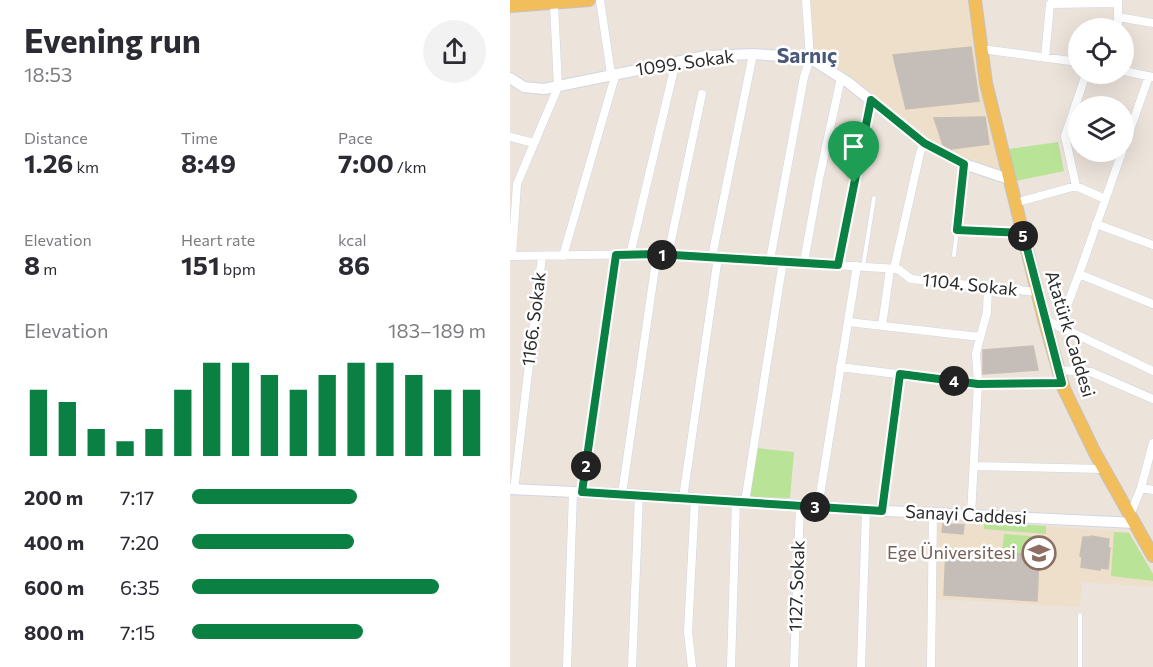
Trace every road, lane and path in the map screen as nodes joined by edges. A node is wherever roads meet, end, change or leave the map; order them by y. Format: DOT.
graph roads {
  1 [pos="589,0"];
  2 [pos="600,0"];
  3 [pos="806,0"];
  4 [pos="975,0"];
  5 [pos="1118,2"];
  6 [pos="554,4"];
  7 [pos="510,6"];
  8 [pos="1118,17"];
  9 [pos="1153,23"];
  10 [pos="982,49"];
  11 [pos="753,54"];
  12 [pos="810,58"];
  13 [pos="1045,58"];
  14 [pos="676,61"];
  15 [pos="1068,61"];
  16 [pos="1134,73"];
  17 [pos="614,74"];
  18 [pos="1151,77"];
  19 [pos="510,78"];
  20 [pos="841,78"];
  21 [pos="1083,84"];
  22 [pos="558,87"];
  23 [pos="702,94"];
  24 [pos="871,100"];
  25 [pos="1134,121"];
  26 [pos="510,137"];
  27 [pos="534,143"];
  28 [pos="924,143"];
  29 [pos="1118,162"];
  30 [pos="964,164"];
  31 [pos="1009,179"];
  32 [pos="514,183"];
  33 [pos="1076,186"];
  34 [pos="874,198"];
  35 [pos="1105,199"];
  36 [pos="1015,204"];
  37 [pos="1096,224"];
  38 [pos="957,230"];
  39 [pos="1023,233"];
  40 [pos="1153,244"];
  41 [pos="657,254"];
  42 [pos="616,255"];
  43 [pos="630,255"];
  44 [pos="668,255"];
  45 [pos="954,255"];
  46 [pos="511,256"];
  47 [pos="542,256"];
  48 [pos="563,256"];
  49 [pos="715,257"];
  50 [pos="770,260"];
  51 [pos="783,261"];
  52 [pos="804,262"];
  53 [pos="838,265"];
  54 [pos="860,267"];
  55 [pos="892,269"];
  56 [pos="1079,274"];
  57 [pos="988,287"];
  58 [pos="1037,292"];
  59 [pos="1153,304"];
  60 [pos="1044,319"];
  61 [pos="848,322"];
  62 [pos="882,326"];
  63 [pos="1059,327"];
  64 [pos="980,337"];
  65 [pos="840,367"];
  66 [pos="1058,370"];
  67 [pos="1153,372"];
  68 [pos="900,374"];
  69 [pos="1062,383"];
  70 [pos="978,384"];
  71 [pos="1153,399"];
  72 [pos="1153,442"];
  73 [pos="974,466"];
  74 [pos="1104,469"];
  75 [pos="1141,488"];
  76 [pos="512,490"];
  77 [pos="1153,490"];
  78 [pos="578,492"];
  79 [pos="622,494"];
  80 [pos="639,495"];
  81 [pos="689,498"];
  82 [pos="740,502"];
  83 [pos="800,506"];
  84 [pos="818,507"];
  85 [pos="866,510"];
  86 [pos="882,511"];
  87 [pos="933,513"];
  88 [pos="971,515"];
  89 [pos="1132,519"];
  90 [pos="1153,556"];
  91 [pos="1080,615"];
  92 [pos="567,667"];
  93 [pos="632,667"];
  94 [pos="692,667"];
  95 [pos="731,667"];
  96 [pos="794,667"];
  97 [pos="861,667"];
  98 [pos="931,667"];
  99 [pos="1080,667"];
  1 -- 6 [label="main road"];
  2 -- 17 [label="street"];
  3 -- 12 [label="street"];
  4 -- 10 [label="main road, Atatürk Caddesi"];
  5 -- 8 [label="street"];
  5 -- 13 [label="street"];
  6 -- 7 [label="main road"];
  6 -- 22 [label="street"];
  8 -- 9 [label="street"];
  10 -- 13 [label="street"];
  10 -- 31 [label="main road, Atatürk Caddesi"];
  11 -- 12 [label="street, 1099. Sokak"];
  11 -- 14 [label="street, 1099. Sokak"];
  11 -- 49 [label="street"];
  12 -- 20 [label="street, 1099. Sokak"];
  12 -- 50 [label="street"];
  13 -- 15 [label="street"];
  14 -- 17 [label="street, 1099. Sokak"];
  14 -- 43 [label="street"];
  16 -- 18 [label="street"];
  17 -- 22 [label="street, 1099. Sokak"];
  17 -- 48 [label="street"];
  18 -- 25 [label="street"];
  19 -- 22 [label="street, 1099. Sokak"];
  20 -- 24 [label="street, 1099. Sokak"];
  20 -- 52 [label="street"];
  21 -- 33 [label="street"];
  22 -- 27 [label="street"];
  23 -- 44 [label="street"];
  24 -- 28 [label="street, 1099. Sokak"];
  24 -- 53 [label="street"];
  26 -- 27 [label="street"];
  27 -- 32 [label="street"];
  28 -- 30 [label="street, 1099. Sokak"];
  28 -- 55 [label="street"];
  29 -- 35 [label="street"];
  30 -- 31 [label="street, 1099. Sokak"];
  30 -- 38 [label="street"];
  31 -- 36 [label="main road, Atatürk Caddesi"];
  32 -- 46 [label="street"];
  33 -- 35 [label="street"];
  33 -- 36 [label="street"];
  34 -- 54 [label="lane"];
  35 -- 37 [label="street"];
  36 -- 39 [label="main road, Atatürk Caddesi"];
  37 -- 40 [label="street"];
  37 -- 56 [label="street"];
  38 -- 39 [label="street"];
  38 -- 45 [label="lane"];
  39 -- 58 [label="main road, Atatürk Caddesi"];
  41 -- 43 [label="street, 1104. Sokak"];
  41 -- 44 [label="street, 1104. Sokak"];
  41 -- 79 [label="street"];
  42 -- 43 [label="street, 1104. Sokak"];
  42 -- 48 [label="street, 1104. Sokak"];
  42 -- 78 [label="street"];
  44 -- 49 [label="street, 1104. Sokak"];
  46 -- 47 [label="street, 1104. Sokak"];
  47 -- 48 [label="street, 1104. Sokak"];
  47 -- 76 [label="street, 1166. Sokak"];
  49 -- 50 [label="street, 1104. Sokak"];
  49 -- 81 [label="street"];
  50 -- 51 [label="street, 1104. Sokak"];
  51 -- 52 [label="street, 1104. Sokak"];
  51 -- 82 [label="street"];
  52 -- 53 [label="street, 1104. Sokak"];
  53 -- 54 [label="street, 1104. Sokak"];
  54 -- 55 [label="street, 1104. Sokak"];
  54 -- 61 [label="street"];
  55 -- 57 [label="street, 1104. Sokak"];
  55 -- 62 [label="street"];
  56 -- 59 [label="street"];
  56 -- 63 [label="street"];
  57 -- 58 [label="street, 1104. Sokak"];
  57 -- 64 [label="street"];
  58 -- 60 [label="main road, Atatürk Caddesi"];
  60 -- 63 [label="street"];
  60 -- 66 [label="main road, Atatürk Caddesi"];
  61 -- 62 [label="street"];
  61 -- 65 [label="street"];
  62 -- 64 [label="street"];
  63 -- 67 [label="street"];
  64 -- 70 [label="street"];
  65 -- 68 [label="street"];
  65 -- 84 [label="street"];
  66 -- 69 [label="main road, Atatürk Caddesi"];
  66 -- 71 [label="street"];
  68 -- 70 [label="street"];
  68 -- 86 [label="street"];
  69 -- 70 [label="street"];
  69 -- 74 [label="main road, Atatürk Caddesi"];
  70 -- 73 [label="street"];
  72 -- 75 [label="street"];
  73 -- 74 [label="street"];
  73 -- 88 [label="street"];
  74 -- 89 [label="main road, Atatürk Caddesi"];
  75 -- 77 [label="street"];
  75 -- 89 [label="street"];
  76 -- 78 [label="street, Sanayi Caddesi"];
  78 -- 79 [label="street, Sanayi Caddesi"];
  78 -- 92 [label="street"];
  79 -- 80 [label="street, Sanayi Caddesi"];
  80 -- 81 [label="street, Sanayi Caddesi"];
  80 -- 93 [label="street"];
  81 -- 82 [label="street, Sanayi Caddesi"];
  81 -- 94 [label="street"];
  82 -- 83 [label="street, Sanayi Caddesi"];
  82 -- 95 [label="street"];
  83 -- 84 [label="street, Sanayi Caddesi"];
  83 -- 96 [label="street, 1127. Sokak"];
  84 -- 85 [label="street, Sanayi Caddesi"];
  85 -- 86 [label="street, Sanayi Caddesi"];
  85 -- 97 [label="street"];
  86 -- 87 [label="street, Sanayi Caddesi"];
  87 -- 88 [label="street, Sanayi Caddesi"];
  87 -- 98 [label="street"];
  88 -- 89 [label="street, Sanayi Caddesi"];
  89 -- 90 [label="main road, Atatürk Caddesi"];
  91 -- 99 [label="lane"];
}
